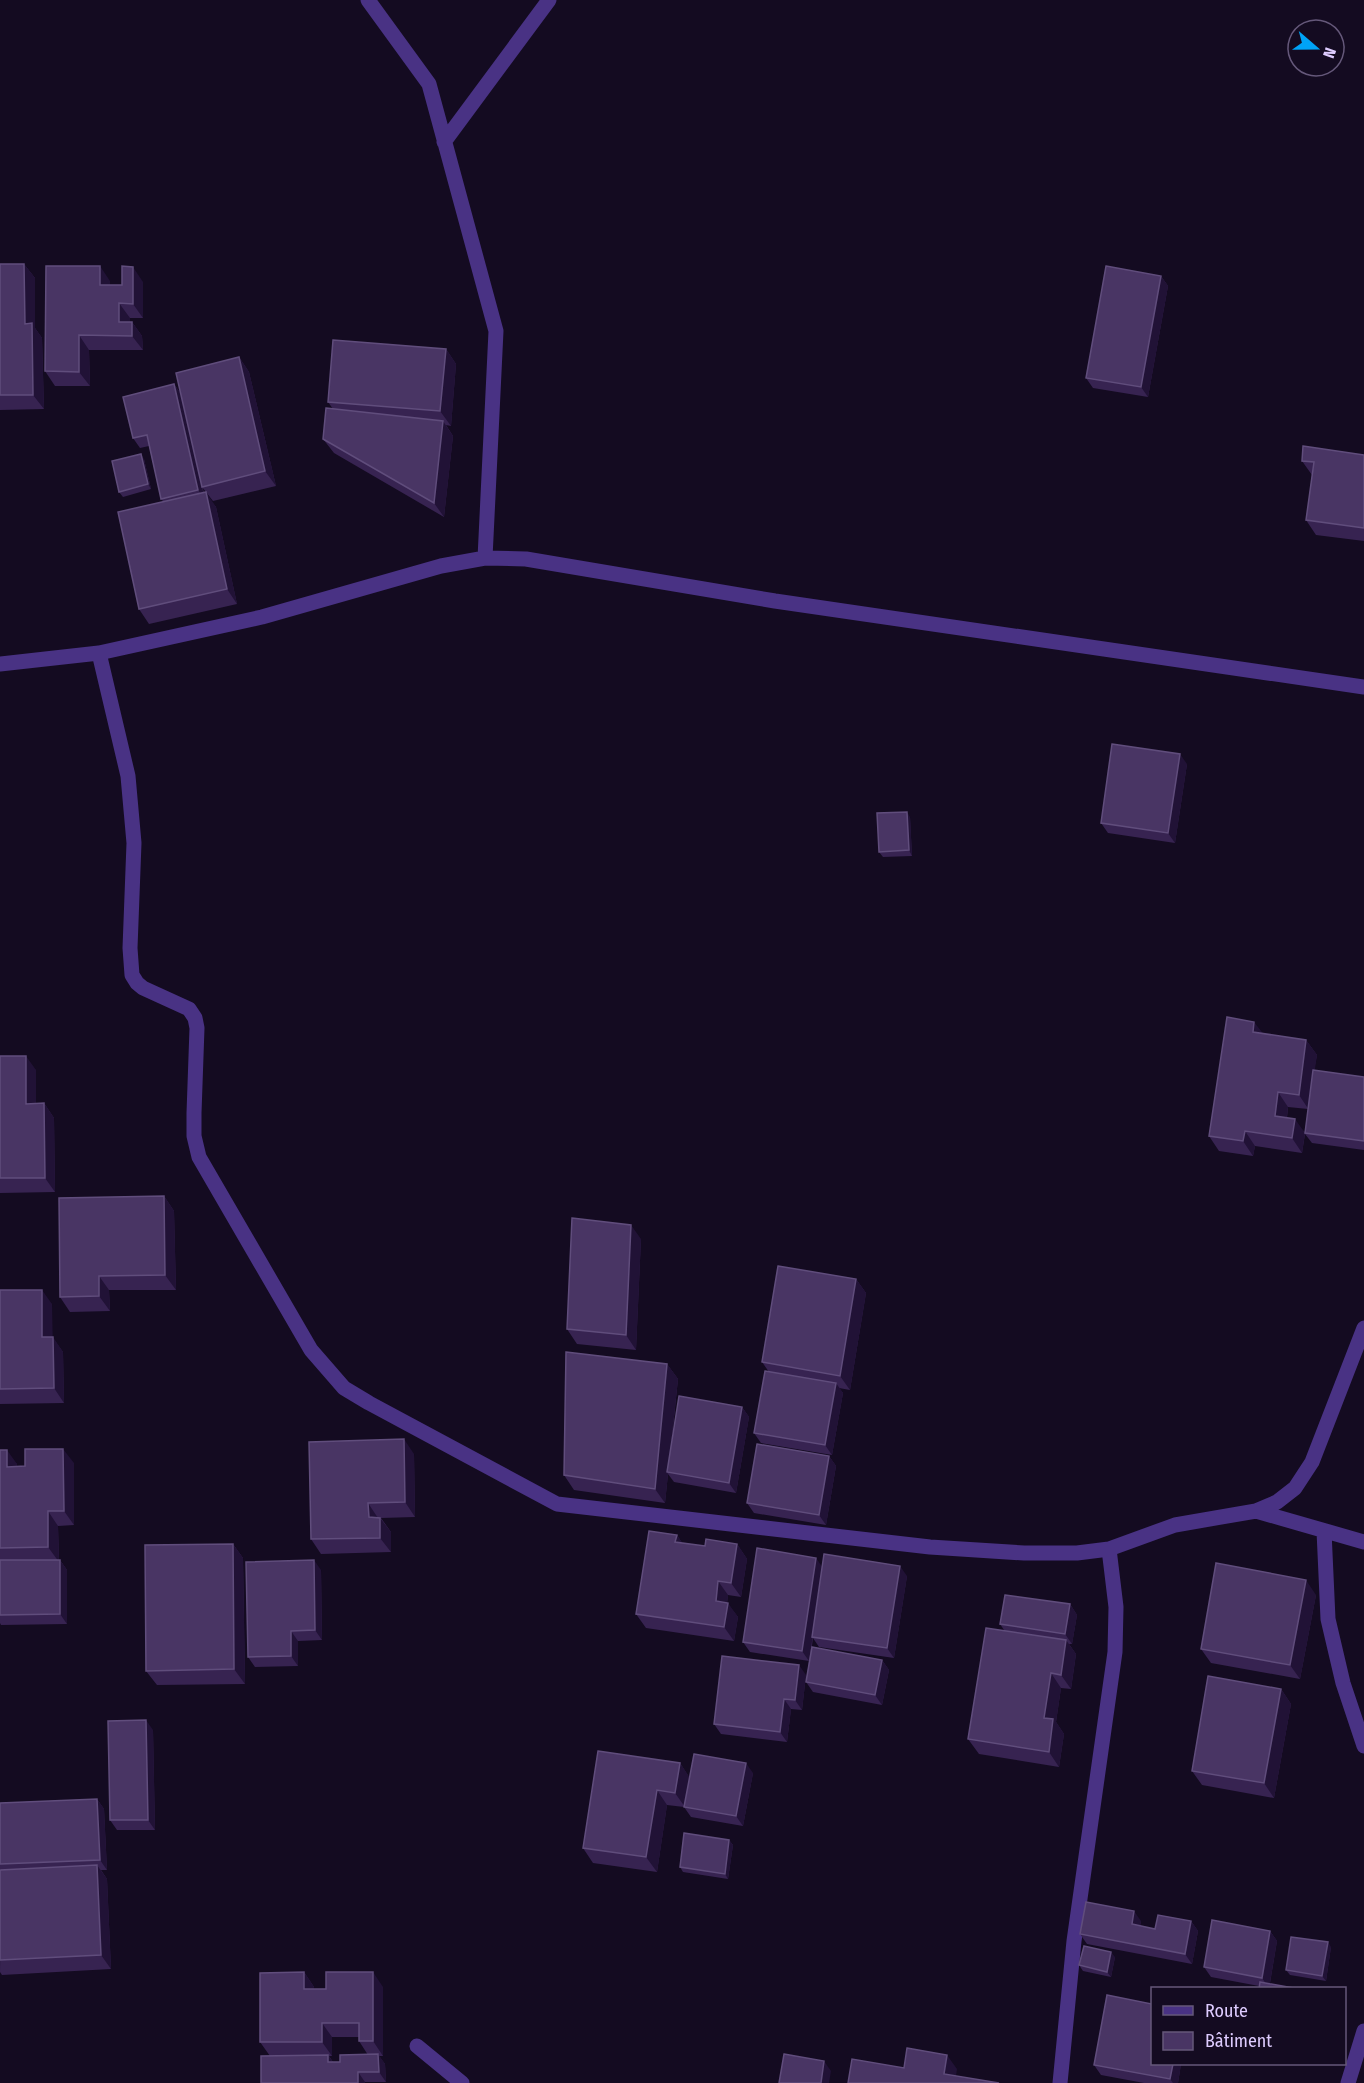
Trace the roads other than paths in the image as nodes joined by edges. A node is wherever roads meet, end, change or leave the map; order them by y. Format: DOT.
graph roads {
  1 [pos="368,0"];
  2 [pos="549,0"];
  3 [pos="444,142"];
  4 [pos="484,558"];
  5 [pos="99,653"];
  6 [pos="0,664"];
  7 [pos="1364,687"];
  8 [pos="1364,1328"];
  9 [pos="1256,1511"];
  10 [pos="1324,1530"];
  11 [pos="1364,1542"];
  12 [pos="1109,1550"];
  13 [pos="1364,1746"];
  14 [pos="1364,2031"];
  15 [pos="417,2046"];
  16 [pos="462,2083"];
  17 [pos="1060,2083"];
  18 [pos="1348,2083"];
  1 -- 3 [label="street"];
  2 -- 3 [label="street"];
  3 -- 4 [label="street"];
  4 -- 5 [label="street"];
  4 -- 7 [label="street"];
  5 -- 6 [label="street"];
  5 -- 12 [label="street"];
  8 -- 9 [label="street"];
  9 -- 10 [label="street"];
  9 -- 12 [label="street"];
  10 -- 11 [label="street"];
  10 -- 13 [label="street"];
  12 -- 17 [label="street"];
  14 -- 18 [label="street"];
  15 -- 16 [label="street"];
}
